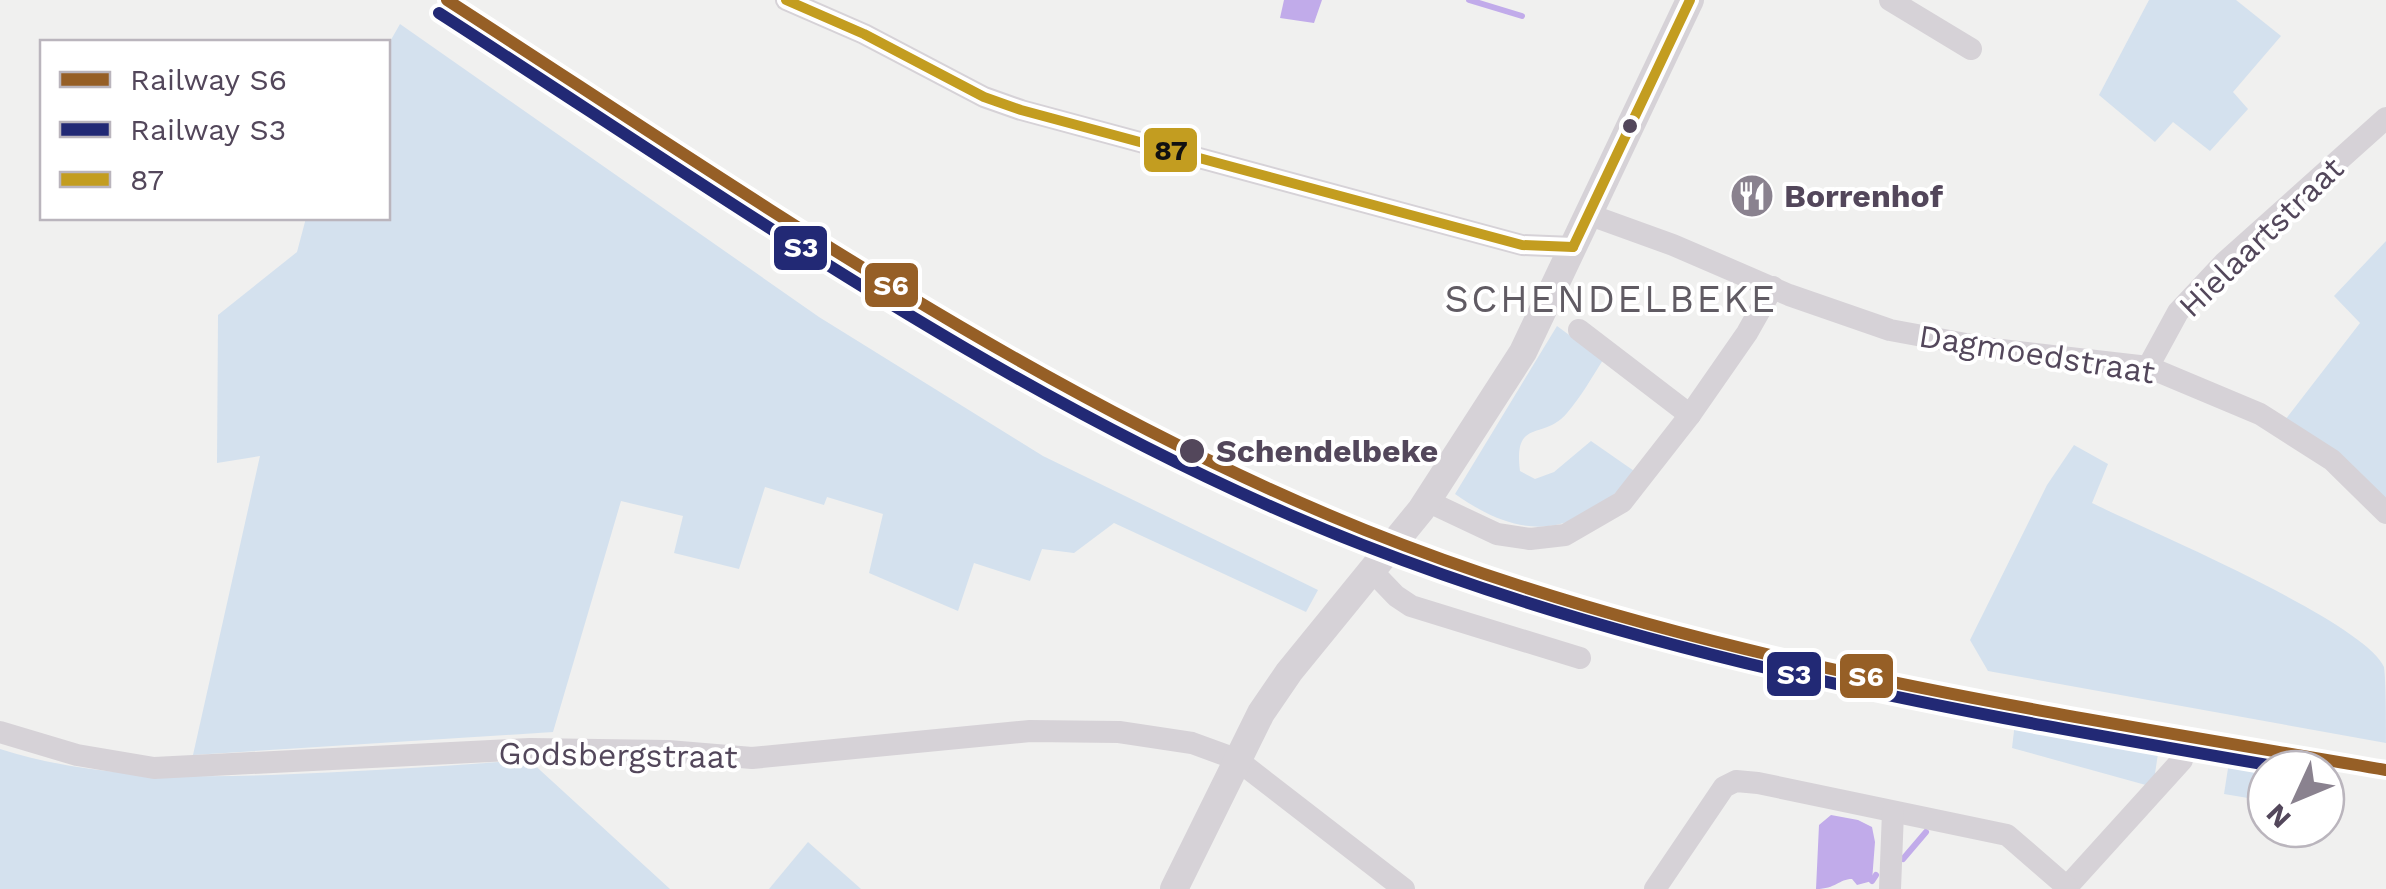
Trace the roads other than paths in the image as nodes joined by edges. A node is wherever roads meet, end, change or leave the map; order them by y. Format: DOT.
graph roads {
  1 [pos="786,0"];
  2 [pos="1690,0"];
  3 [pos="1890,0"];
  4 [pos="1971,48"];
  5 [pos="2386,118"];
  6 [pos="1590,215"];
  7 [pos="1573,246"];
  8 [pos="1774,287"];
  9 [pos="1579,330"];
  10 [pos="2148,366"];
  11 [pos="1690,415"];
  12 [pos="1427,502"];
  13 [pos="2386,513"];
  14 [pos="1372,571"];
  15 [pos="1580,658"];
  16 [pos="0,732"];
  17 [pos="1236,760"];
  18 [pos="2182,760"];
  19 [pos="1893,812"];
  20 [pos="2066,888"];
  21 [pos="1174,889"];
  22 [pos="1404,889"];
  23 [pos="1655,889"];
  24 [pos="1890,889"];
  1 -- 7 [label="street"];
  2 -- 6 [label="street"];
  3 -- 4 [label="street"];
  5 -- 10 [label="street, Hielaartstraat"];
  6 -- 7 [label="street"];
  6 -- 8 [label="street, Dagmoedstraat"];
  7 -- 12 [label="street"];
  8 -- 10 [label="street, Dagmoedstraat"];
  8 -- 11 [label="street"];
  9 -- 11 [label="street"];
  10 -- 13 [label="street, Dagmoedstraat"];
  11 -- 12 [label="street"];
  12 -- 14 [label="street"];
  14 -- 15 [label="street"];
  14 -- 17 [label="street"];
  16 -- 17 [label="street, Godsbergstraat"];
  17 -- 21 [label="street"];
  17 -- 22 [label="street, Godsbergstraat"];
  18 -- 20 [label="street"];
  19 -- 20 [label="street"];
  19 -- 23 [label="street"];
  19 -- 24 [label="street"];
}
